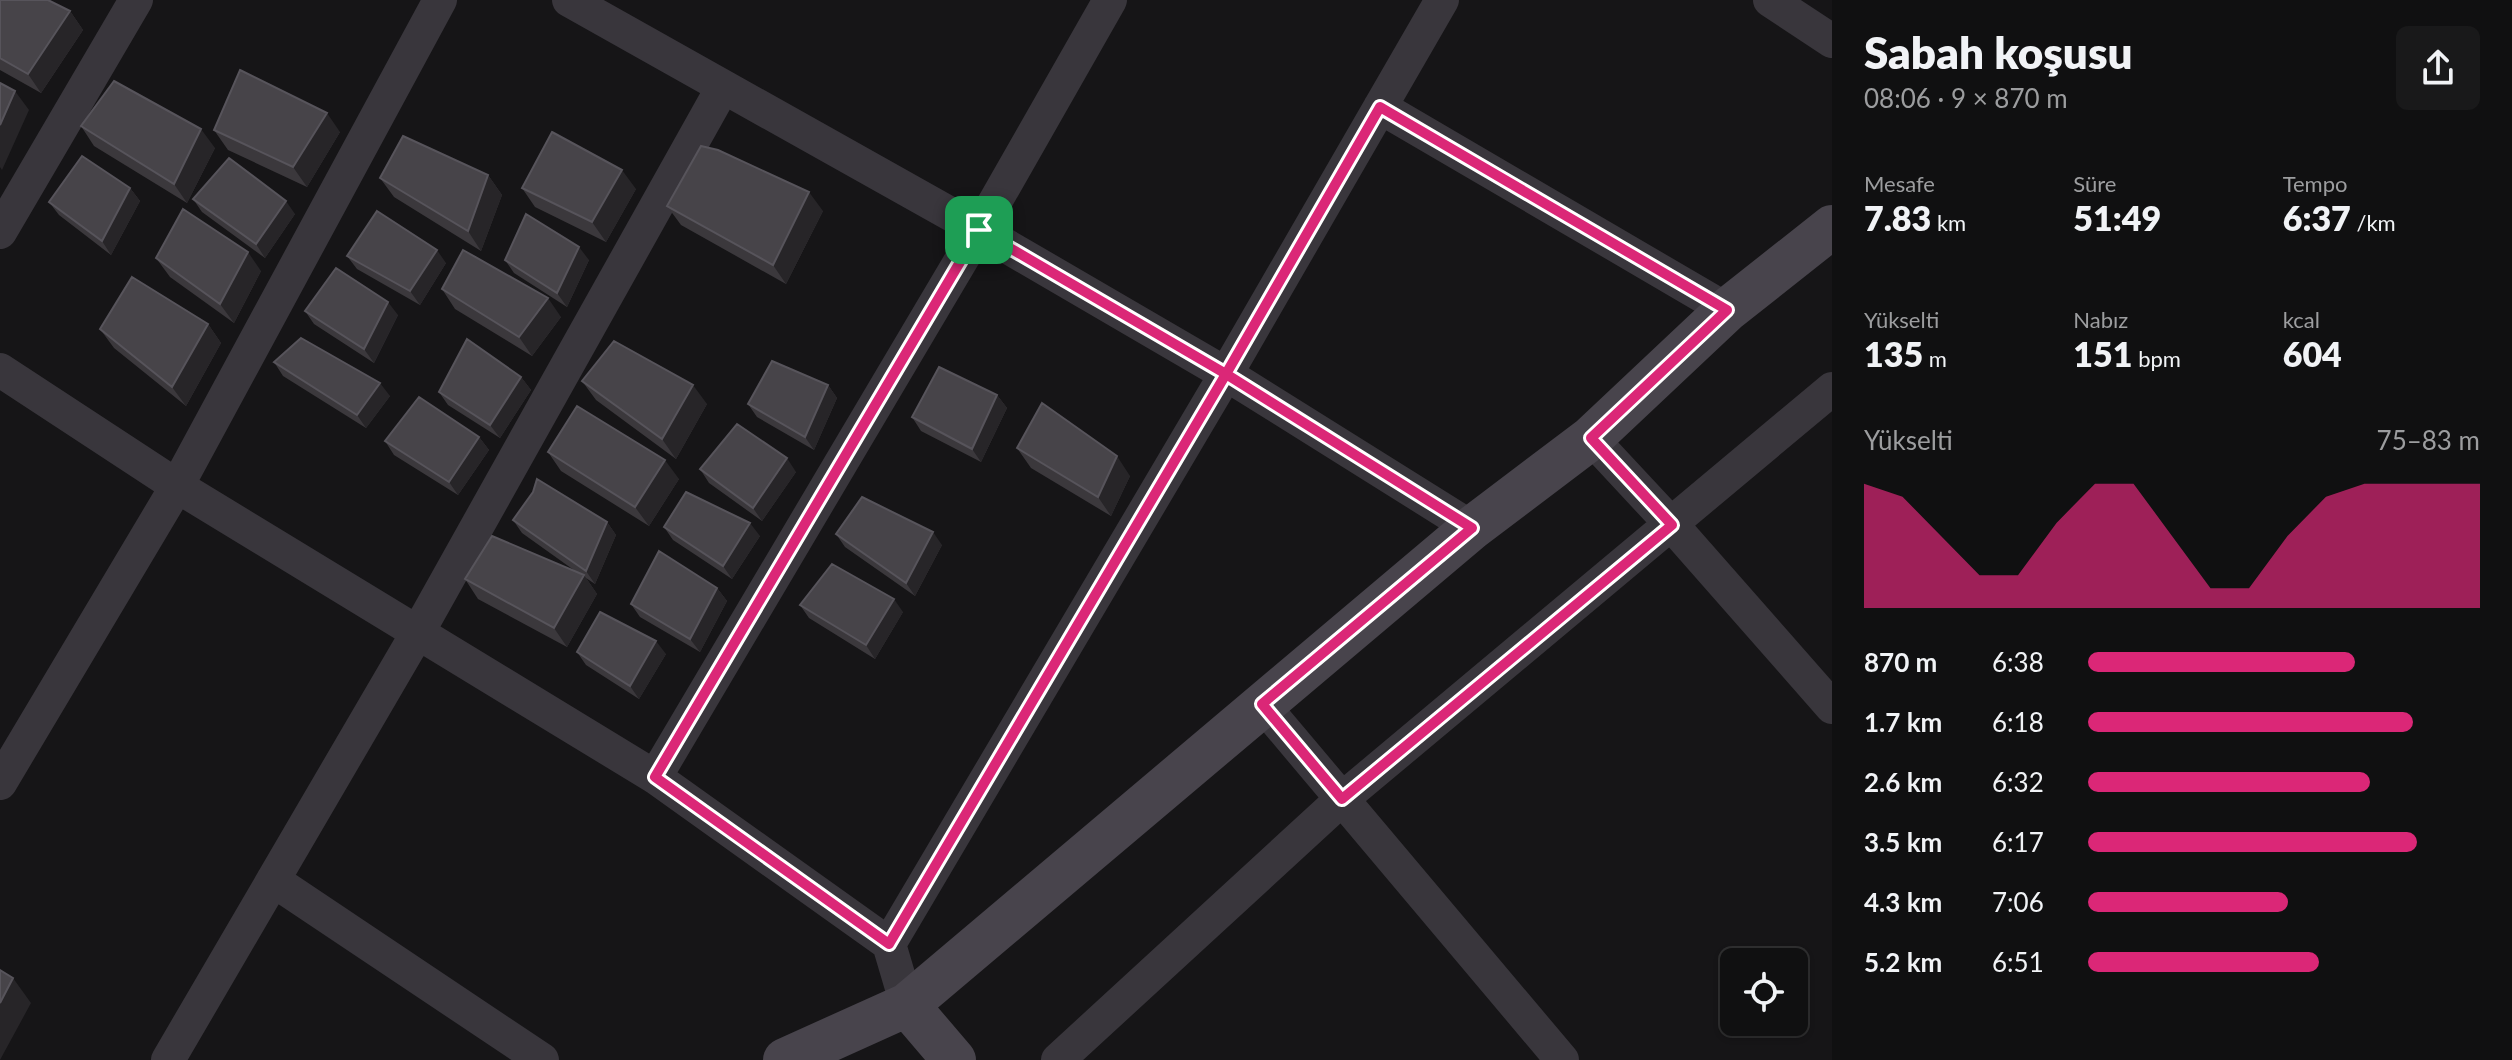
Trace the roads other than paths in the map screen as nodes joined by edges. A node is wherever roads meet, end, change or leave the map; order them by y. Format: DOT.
graph roads {
  1 [pos="136,0"];
  2 [pos="440,0"];
  3 [pos="569,0"];
  4 [pos="1110,0"];
  5 [pos="1442,0"];
  6 [pos="1770,0"];
  7 [pos="1832,41"];
  8 [pos="723,87"];
  9 [pos="1380,107"];
  10 [pos="1832,227"];
  11 [pos="979,230"];
  12 [pos="0,232"];
  13 [pos="1727,310"];
  14 [pos="0,370"];
  15 [pos="1226,374"];
  16 [pos="1832,389"];
  17 [pos="1591,438"];
  18 [pos="177,486"];
  19 [pos="1672,525"];
  20 [pos="1472,528"];
  21 [pos="418,632"];
  22 [pos="1262,704"];
  23 [pos="1832,707"];
  24 [pos="655,777"];
  25 [pos="0,783"];
  26 [pos="1342,799"];
  27 [pos="273,880"];
  28 [pos="889,944"];
  29 [pos="907,1005"];
  30 [pos="168,1060"];
  31 [pos="542,1060"];
  32 [pos="785,1060"];
  33 [pos="954,1060"];
  34 [pos="1058,1060"];
  35 [pos="1562,1060"];
  1 -- 12 [label="street"];
  2 -- 18 [label="street"];
  3 -- 8 [label="street"];
  4 -- 11 [label="street"];
  5 -- 9 [label="street"];
  6 -- 7 [label="street"];
  8 -- 11 [label="street"];
  8 -- 21 [label="street"];
  9 -- 13 [label="street"];
  9 -- 15 [label="street"];
  10 -- 13 [label="street"];
  11 -- 15 [label="street"];
  11 -- 24 [label="street"];
  13 -- 17 [label="street"];
  14 -- 18 [label="street"];
  15 -- 20 [label="street"];
  15 -- 28 [label="street"];
  16 -- 19 [label="street"];
  17 -- 19 [label="street"];
  17 -- 20 [label="street"];
  18 -- 21 [label="street"];
  18 -- 25 [label="street"];
  19 -- 23 [label="street"];
  19 -- 26 [label="street"];
  20 -- 22 [label="street"];
  21 -- 24 [label="street"];
  21 -- 27 [label="street"];
  22 -- 26 [label="street"];
  22 -- 29 [label="street"];
  24 -- 28 [label="street"];
  26 -- 34 [label="street"];
  26 -- 35 [label="street"];
  27 -- 30 [label="street"];
  27 -- 31 [label="street"];
  28 -- 29 [label="street"];
  29 -- 32 [label="street"];
  29 -- 33 [label="street"];
}
